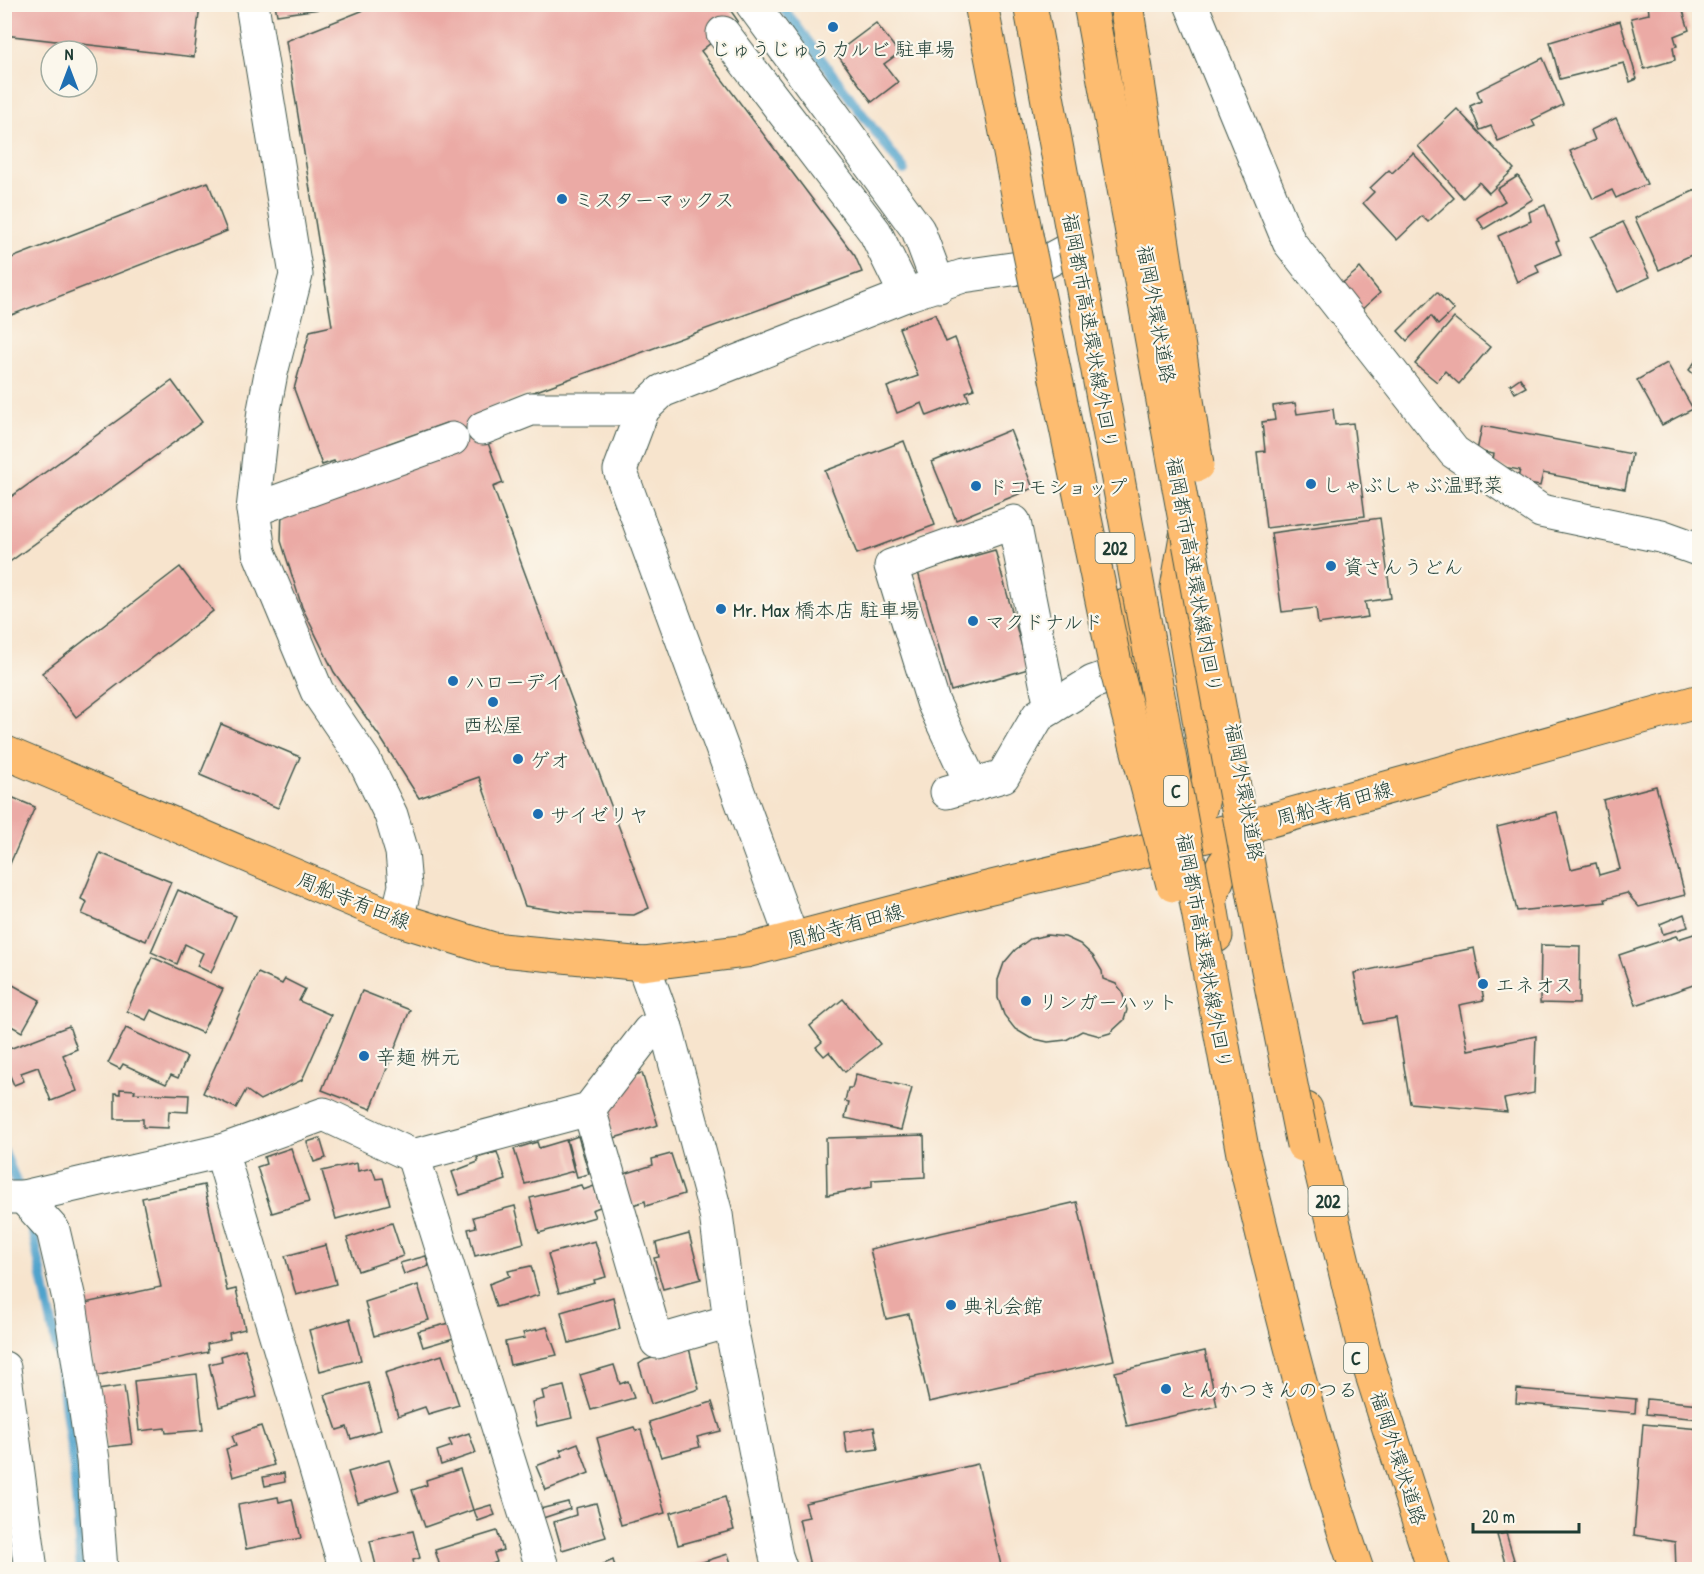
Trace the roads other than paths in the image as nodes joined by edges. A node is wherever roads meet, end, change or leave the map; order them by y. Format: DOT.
graph roads {
  1 [pos="252,4"];
  2 [pos="752,4"];
  3 [pos="981,4"];
  4 [pos="1022,4"];
  5 [pos="1030,4"];
  6 [pos="1090,4"];
  7 [pos="1101,4"];
  8 [pos="1126,4"];
  9 [pos="1191,4"];
  10 [pos="723,33"];
  11 [pos="1066,251"];
  12 [pos="939,286"];
  13 [pos="906,294"];
  14 [pos="643,409"];
  15 [pos="483,428"];
  16 [pos="452,439"];
  17 [pos="253,510"];
  18 [pos="1191,511"];
  19 [pos="1700,550"];
  20 [pos="1136,667"];
  21 [pos="1700,701"];
  22 [pos="1051,708"];
  23 [pos="4,752"];
  24 [pos="1253,825"];
  25 [pos="1170,844"];
  26 [pos="397,919"];
  27 [pos="792,939"];
  28 [pos="643,964"];
  29 [pos="666,1028"];
  30 [pos="589,1109"];
  31 [pos="1303,1145"];
  32 [pos="221,1151"];
  33 [pos="1237,1155"];
  34 [pos="413,1156"];
  35 [pos="14,1197"];
  36 [pos="730,1321"];
  37 [pos="4,1368"];
  38 [pos="31,1569"];
  39 [pos="101,1569"];
  40 [pos="346,1569"];
  41 [pos="543,1569"];
  42 [pos="781,1569"];
  43 [pos="1349,1569"];
  44 [pos="1358,1569"];
  45 [pos="1419,1569"];
  46 [pos="1434,1569"];
  1 -- 17 [label="street"];
  2 -- 12 [label="street"];
  3 -- 33 [label="main road, bridge"];
  4 -- 11 [label="main road, 202"];
  5 -- 33 [label="main road, 福岡都市高速環状線外回り / C, bridge"];
  6 -- 31 [label="main road, 福岡都市高速環状線内回り, bridge"];
  7 -- 18 [label="main road, 福岡外環状道路 / 202"];
  8 -- 31 [label="main road, 福岡都市高速環状線内回り / C, bridge"];
  9 -- 19 [label="street"];
  10 -- 13 [label="street"];
  11 -- 12 [label="street"];
  11 -- 20 [label="main road, 202"];
  12 -- 13 [label="street"];
  13 -- 14 [label="street"];
  14 -- 15 [label="street"];
  14 -- 27 [label="street"];
  16 -- 17 [label="street"];
  17 -- 26 [label="street"];
  18 -- 24 [label="main road, 福岡外環状道路 / 202"];
  18 -- 25 [label="main road"];
  20 -- 22 [label="street"];
  20 -- 25 [label="main road, 202"];
  21 -- 24 [label="main road, 周船寺有田線"];
  22 -- 22 [label="street"];
  23 -- 26 [label="main road, 周船寺有田線"];
  24 -- 25 [label="main road, 周船寺有田線"];
  24 -- 33 [label="main road"];
  24 -- 46 [label="main road, 福岡外環状道路 / 202"];
  25 -- 27 [label="main road, 周船寺有田線"];
  25 -- 33 [label="main road, 202"];
  26 -- 28 [label="main road, 周船寺有田線"];
  27 -- 28 [label="main road, 周船寺有田線"];
  28 -- 29 [label="street"];
  29 -- 30 [label="street"];
  29 -- 36 [label="street"];
  30 -- 34 [label="street"];
  30 -- 36 [label="street"];
  31 -- 45 [label="main road, 福岡都市高速環状線内回り / C"];
  32 -- 34 [label="street"];
  32 -- 35 [label="street"];
  32 -- 40 [label="street"];
  33 -- 43 [label="main road, 202"];
  33 -- 44 [label="main road, 福岡都市高速環状線外回り / C, bridge"];
  34 -- 41 [label="street"];
  35 -- 39 [label="street"];
  36 -- 42 [label="street"];
  37 -- 38 [label="street"];
}
